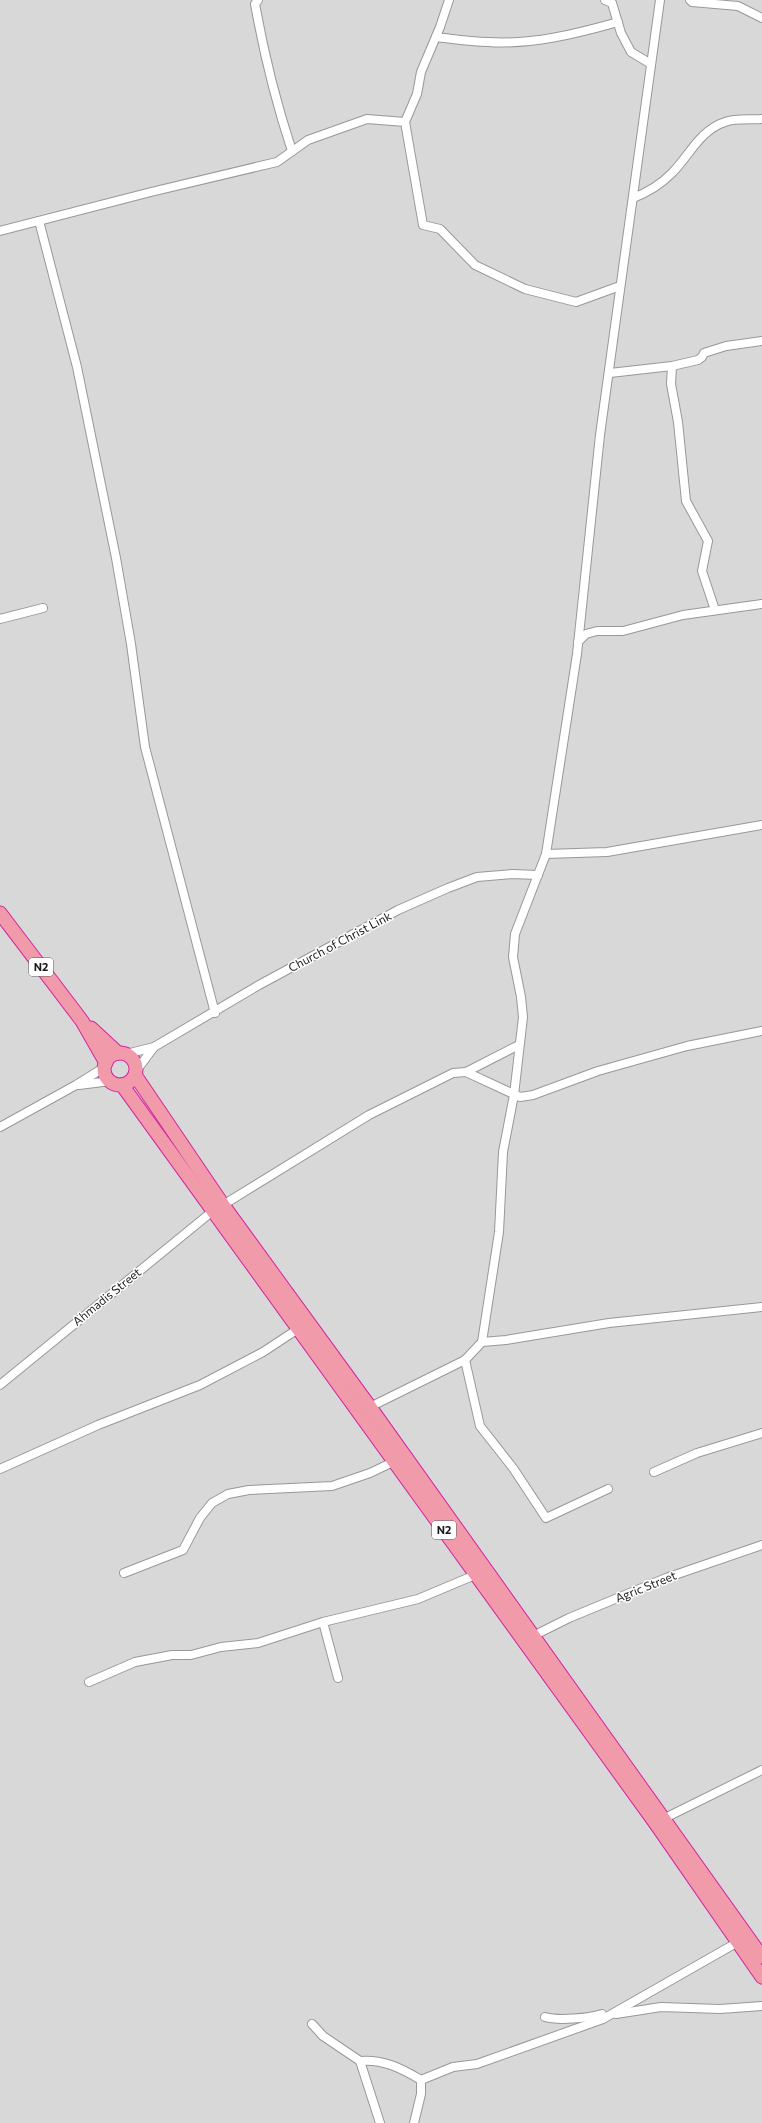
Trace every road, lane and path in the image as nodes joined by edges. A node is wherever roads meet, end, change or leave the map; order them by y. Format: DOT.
graph roads {
  1 [pos="258,0"];
  2 [pos="449,0"];
  3 [pos="605,0"];
  4 [pos="660,0"];
  5 [pos="690,0"];
  6 [pos="762,18"];
  7 [pos="618,22"];
  8 [pos="436,37"];
  9 [pos="651,64"];
  10 [pos="762,119"];
  11 [pos="405,122"];
  12 [pos="292,151"];
  13 [pos="634,198"];
  14 [pos="39,221"];
  15 [pos="0,231"];
  16 [pos="620,286"];
  17 [pos="762,341"];
  18 [pos="672,366"];
  19 [pos="610,373"];
  20 [pos="762,604"];
  21 [pos="43,608"];
  22 [pos="715,610"];
  23 [pos="0,619"];
  24 [pos="578,642"];
  25 [pos="762,825"];
  26 [pos="546,854"];
  27 [pos="538,875"];
  28 [pos="0,913"];
  29 [pos="215,1013"];
  30 [pos="82,1021"];
  31 [pos="762,1031"];
  32 [pos="519,1045"];
  33 [pos="154,1047"];
  34 [pos="122,1054"];
  35 [pos="105,1065"];
  36 [pos="466,1072"];
  37 [pos="136,1073"];
  38 [pos="116,1083"];
  39 [pos="76,1085"];
  40 [pos="514,1095"];
  41 [pos="0,1127"];
  42 [pos="218,1207"];
  43 [pos="762,1306"];
  44 [pos="298,1329"];
  45 [pos="482,1342"];
  46 [pos="465,1360"];
  47 [pos="0,1385"];
  48 [pos="370,1407"];
  49 [pos="762,1433"];
  50 [pos="395,1461"];
  51 [pos="0,1469"];
  52 [pos="654,1472"];
  53 [pos="608,1489"];
  54 [pos="762,1545"];
  55 [pos="124,1573"];
  56 [pos="476,1575"];
  57 [pos="324,1622"];
  58 [pos="529,1639"];
  59 [pos="338,1678"];
  60 [pos="89,1682"];
  61 [pos="762,1770"];
  62 [pos="665,1818"];
  63 [pos="738,1942"];
  64 [pos="762,1957"];
  65 [pos="762,1977"];
  66 [pos="762,2006"];
  67 [pos="614,2013"];
  68 [pos="545,2017"];
  69 [pos="312,2024"];
  70 [pos="360,2061"];
  71 [pos="421,2080"];
  72 [pos="380,2123"];
  73 [pos="414,2123"];
  1 -- 12 [label="street"];
  2 -- 8 [label="street"];
  3 -- 7 [label="street"];
  4 -- 9 [label="street"];
  5 -- 6 [label="street"];
  7 -- 8 [label="street"];
  7 -- 9 [label="street"];
  8 -- 11 [label="street"];
  9 -- 13 [label="street"];
  10 -- 13 [label="street"];
  11 -- 12 [label="street"];
  11 -- 16 [label="street"];
  12 -- 14 [label="street"];
  13 -- 16 [label="street"];
  14 -- 15 [label="street"];
  14 -- 29 [label="street"];
  16 -- 19 [label="street"];
  17 -- 18 [label="street"];
  18 -- 19 [label="street"];
  18 -- 22 [label="street"];
  19 -- 24 [label="street"];
  20 -- 22 [label="street"];
  21 -- 23 [label="street"];
  22 -- 24 [label="street"];
  24 -- 26 [label="street"];
  25 -- 26 [label="street"];
  26 -- 27 [label="street"];
  27 -- 29 [label="street, Church of Christ Link"];
  27 -- 32 [label="street"];
  28 -- 30 [label="highway, N2"];
  29 -- 33 [label="street, Church of Christ Link"];
  30 -- 34 [label="highway, N2"];
  30 -- 35 [label="highway, N2"];
  31 -- 40 [label="street"];
  32 -- 36 [label="street, Ahmadis Street"];
  32 -- 40 [label="street"];
  33 -- 34 [label="street, Church of Christ Link"];
  33 -- 37 [label="street, Church of Christ Link"];
  34 -- 35 [label="highway"];
  34 -- 37 [label="highway"];
  35 -- 38 [label="highway"];
  35 -- 39 [label="street"];
  36 -- 40 [label="street"];
  36 -- 42 [label="street, Ahmadis Street"];
  37 -- 38 [label="highway"];
  37 -- 42 [label="highway, N2"];
  38 -- 39 [label="street"];
  38 -- 42 [label="highway, N2"];
  39 -- 41 [label="street"];
  40 -- 45 [label="street"];
  42 -- 44 [label="highway, N2"];
  42 -- 47 [label="street, Ahmadis Street"];
  42 -- 48 [label="highway, N2"];
  43 -- 45 [label="street"];
  44 -- 50 [label="highway, N2"];
  44 -- 51 [label="street"];
  45 -- 46 [label="street"];
  46 -- 48 [label="street"];
  46 -- 53 [label="street"];
  48 -- 58 [label="highway, N2"];
  49 -- 52 [label="street"];
  50 -- 55 [label="street"];
  50 -- 56 [label="highway, N2"];
  54 -- 58 [label="street, Agric Street"];
  56 -- 57 [label="street"];
  56 -- 58 [label="highway, N2"];
  57 -- 59 [label="street"];
  57 -- 60 [label="street"];
  58 -- 62 [label="highway, N2"];
  58 -- 63 [label="highway, N2"];
  61 -- 62 [label="street"];
  62 -- 64 [label="highway, N2"];
  63 -- 65 [label="highway, N2"];
  63 -- 67 [label="street"];
  66 -- 67 [label="street"];
  67 -- 68 [label="street"];
  67 -- 71 [label="street"];
  69 -- 70 [label="street"];
  70 -- 71 [label="street"];
  70 -- 72 [label="street"];
  71 -- 73 [label="street"];
}
